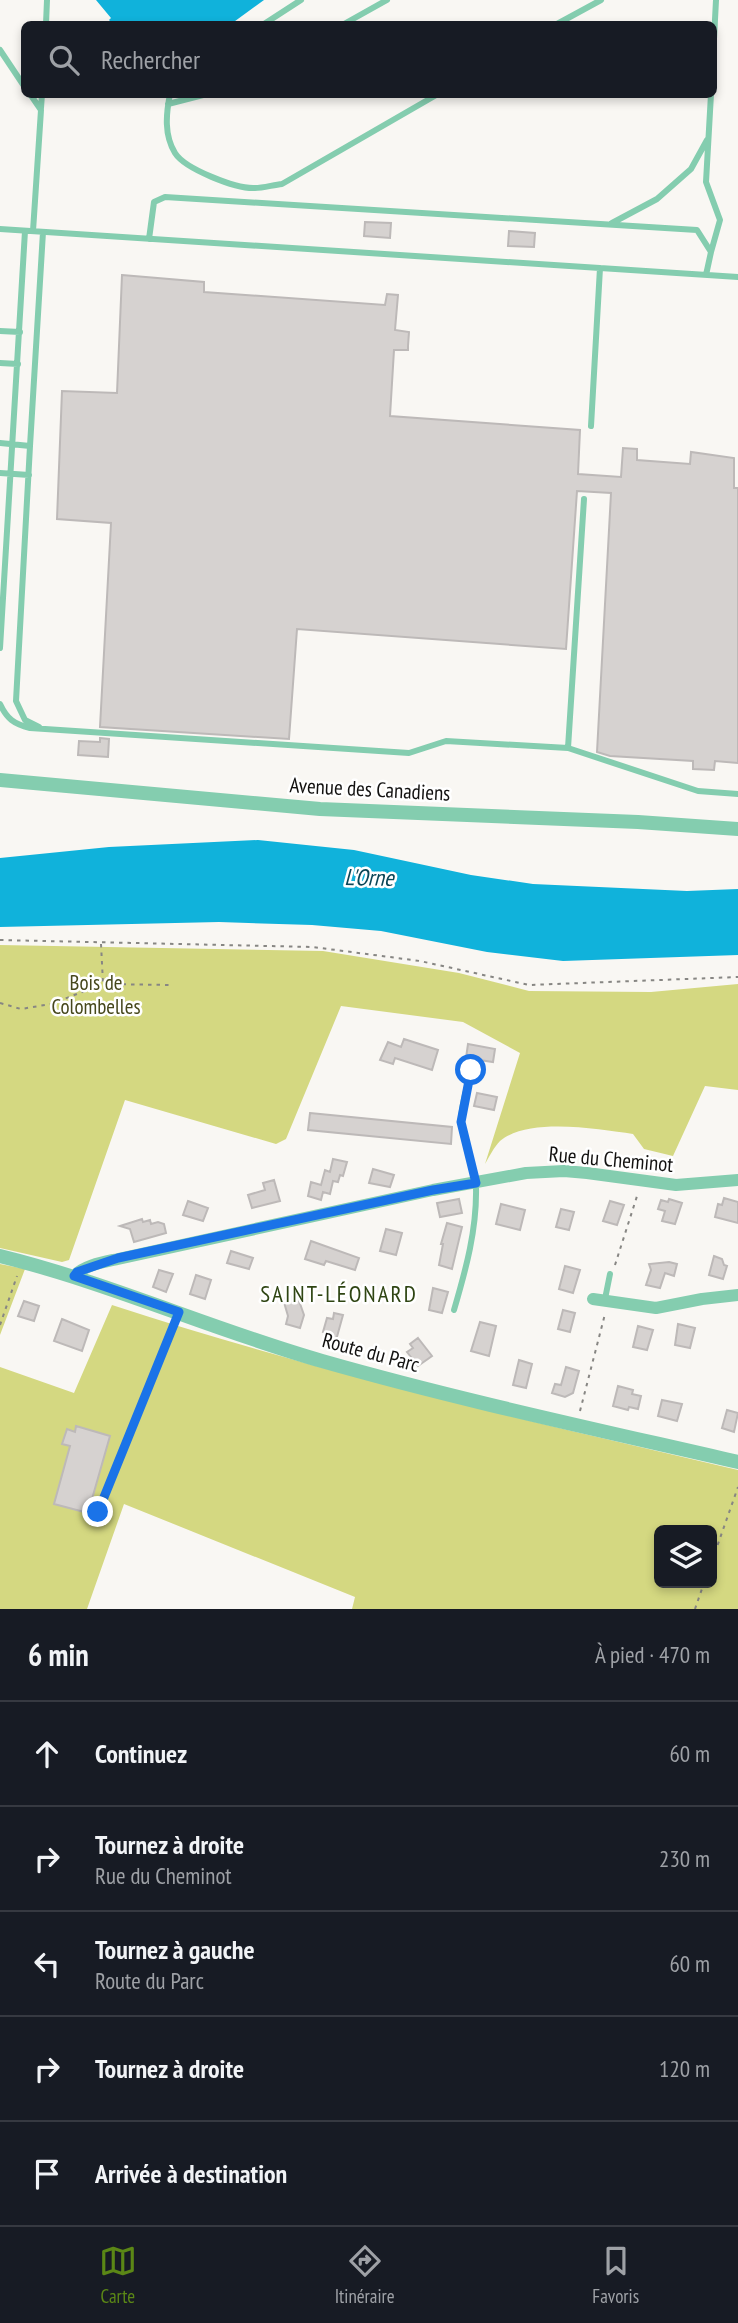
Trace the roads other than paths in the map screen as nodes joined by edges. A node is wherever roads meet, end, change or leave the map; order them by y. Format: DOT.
graph roads {
  1 [pos="47,0"];
  2 [pos="301,0"];
  3 [pos="387,0"];
  4 [pos="601,0"];
  5 [pos="716,0"];
  6 [pos="46,21"];
  7 [pos="269,21"];
  8 [pos="349,21"];
  9 [pos="562,21"];
  10 [pos="714,21"];
  11 [pos="0,50"];
  12 [pos="21,82"];
  13 [pos="33,98"];
  14 [pos="42,98"];
  15 [pos="169,98"];
  16 [pos="191,98"];
  17 [pos="431,98"];
  18 [pos="710,98"];
  19 [pos="168,104"];
  20 [pos="41,110"];
  21 [pos="708,139"];
  22 [pos="254,189"];
  23 [pos="253,202"];
  24 [pos="610,224"];
  25 [pos="0,229"];
  26 [pos="29,231"];
  27 [pos="43,232"];
  28 [pos="149,239"];
  29 [pos="711,252"];
  30 [pos="600,268"];
  31 [pos="706,275"];
  32 [pos="738,277"];
  33 [pos="0,331"];
  34 [pos="20,332"];
  35 [pos="0,363"];
  36 [pos="18,364"];
  37 [pos="590,426"];
  38 [pos="0,443"];
  39 [pos="13,444"];
  40 [pos="30,446"];
  41 [pos="0,473"];
  42 [pos="12,474"];
  43 [pos="29,475"];
  44 [pos="584,499"];
  45 [pos="0,648"];
  46 [pos="0,704"];
  47 [pos="43,729"];
  48 [pos="568,748"];
  49 [pos="0,780"];
  50 [pos="738,794"];
  51 [pos="738,829"];
  52 [pos="471,1070"];
  53 [pos="738,1180"];
  54 [pos="476,1183"];
  55 [pos="0,1256"];
  56 [pos="610,1275"];
  57 [pos="74,1276"];
  58 [pos="738,1295"];
  59 [pos="599,1299"];
  60 [pos="454,1310"];
  61 [pos="738,1462"];
  1 -- 6 [label="lane"];
  2 -- 7 [label="lane"];
  3 -- 8 [label="lane"];
  4 -- 9 [label="lane"];
  5 -- 10 [label="lane"];
  11 -- 12 [label="lane"];
  13 -- 20 [label="lane"];
  14 -- 20 [label="lane"];
  15 -- 19 [label="lane"];
  16 -- 19 [label="lane"];
  17 -- 22 [label="lane"];
  18 -- 21 [label="lane"];
  19 -- 22 [label="lane"];
  20 -- 26 [label="lane"];
  21 -- 24 [label="lane"];
  21 -- 29 [label="lane"];
  22 -- 23 [label="lane"];
  23 -- 24 [label="lane"];
  23 -- 28 [label="lane"];
  24 -- 29 [label="lane"];
  25 -- 26 [label="lane"];
  26 -- 27 [label="lane"];
  26 -- 34 [label="lane"];
  27 -- 28 [label="lane"];
  27 -- 40 [label="lane"];
  28 -- 30 [label="lane"];
  29 -- 31 [label="lane"];
  30 -- 31 [label="lane"];
  30 -- 37 [label="lane"];
  31 -- 32 [label="lane"];
  33 -- 34 [label="lane"];
  34 -- 36 [label="lane"];
  35 -- 36 [label="lane"];
  36 -- 39 [label="lane"];
  38 -- 39 [label="lane"];
  39 -- 40 [label="lane"];
  39 -- 42 [label="lane"];
  40 -- 43 [label="lane"];
  41 -- 42 [label="lane"];
  42 -- 43 [label="lane"];
  42 -- 45 [label="lane"];
  43 -- 47 [label="lane"];
  44 -- 48 [label="lane"];
  46 -- 47 [label="lane"];
  47 -- 48 [label="lane"];
  48 -- 50 [label="lane"];
  49 -- 51 [label="street, Avenue des Canadiens"];
  52 -- 54 [label="lane"];
  53 -- 54 [label="street, Rue du Cheminot"];
  54 -- 57 [label="street, Rue du Cheminot"];
  54 -- 60 [label="lane"];
  55 -- 57 [label="street, Route du Parc"];
  56 -- 59 [label="lane"];
  57 -- 61 [label="street, Route du Parc"];
  58 -- 59 [label="street"];
}
